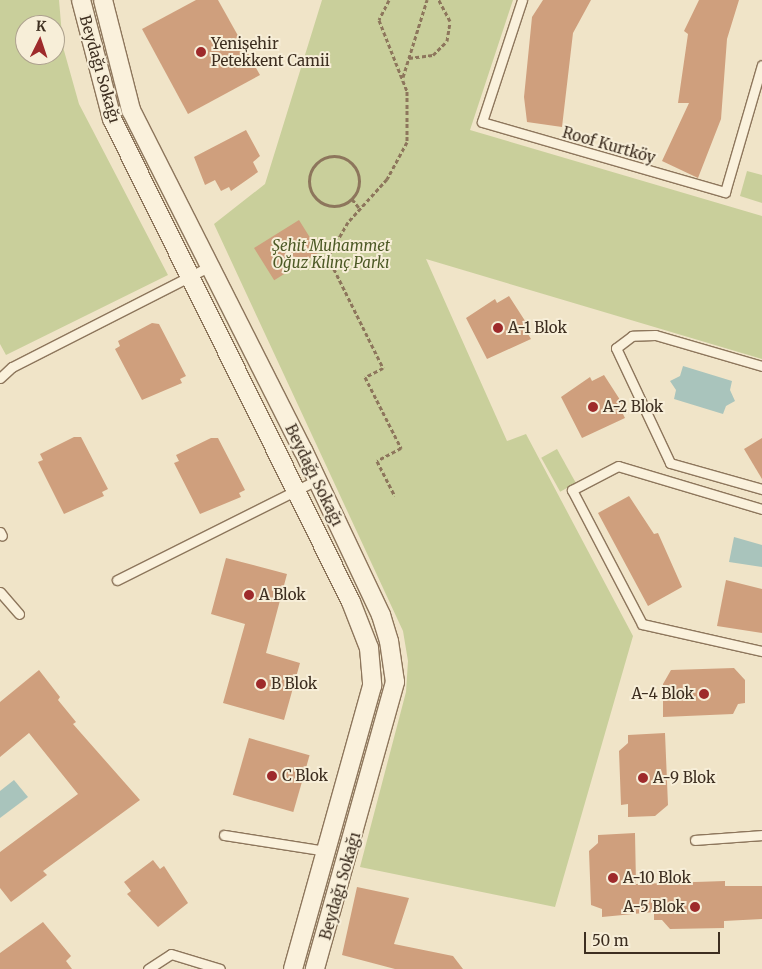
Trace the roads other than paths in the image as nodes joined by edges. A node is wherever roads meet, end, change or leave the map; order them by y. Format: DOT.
graph roads {
  1 [pos="81,0"];
  2 [pos="103,0"];
  3 [pos="522,0"];
  4 [pos="762,65"];
  5 [pos="208,267"];
  6 [pos="190,278"];
  7 [pos="762,366"];
  8 [pos="0,378"];
  9 [pos="317,480"];
  10 [pos="762,489"];
  11 [pos="296,492"];
  12 [pos="762,509"];
  13 [pos="117,580"];
  14 [pos="0,592"];
  15 [pos="19,614"];
  16 [pos="762,651"];
  17 [pos="224,835"];
  18 [pos="762,835"];
  19 [pos="695,840"];
  20 [pos="326,851"];
  21 [pos="148,969"];
  22 [pos="220,969"];
  23 [pos="293,969"];
  24 [pos="315,969"];
  1 -- 6 [label="street, Beydağı Sokağı"];
  2 -- 5 [label="street, Beydağı Sokağı"];
  3 -- 4 [label="lane, Roof Kurtköy"];
  5 -- 6 [label="lane"];
  5 -- 9 [label="street, Beydağı Sokağı"];
  6 -- 8 [label="lane"];
  6 -- 11 [label="street, Beydağı Sokağı"];
  7 -- 10 [label="lane"];
  9 -- 11 [label="lane"];
  9 -- 24 [label="street, Beydağı Sokağı"];
  11 -- 13 [label="lane"];
  11 -- 20 [label="street, Beydağı Sokağı"];
  12 -- 16 [label="lane"];
  14 -- 15 [label="lane"];
  17 -- 20 [label="lane"];
  18 -- 19 [label="lane"];
  20 -- 23 [label="street, Beydağı Sokağı"];
  21 -- 22 [label="lane"];
}
